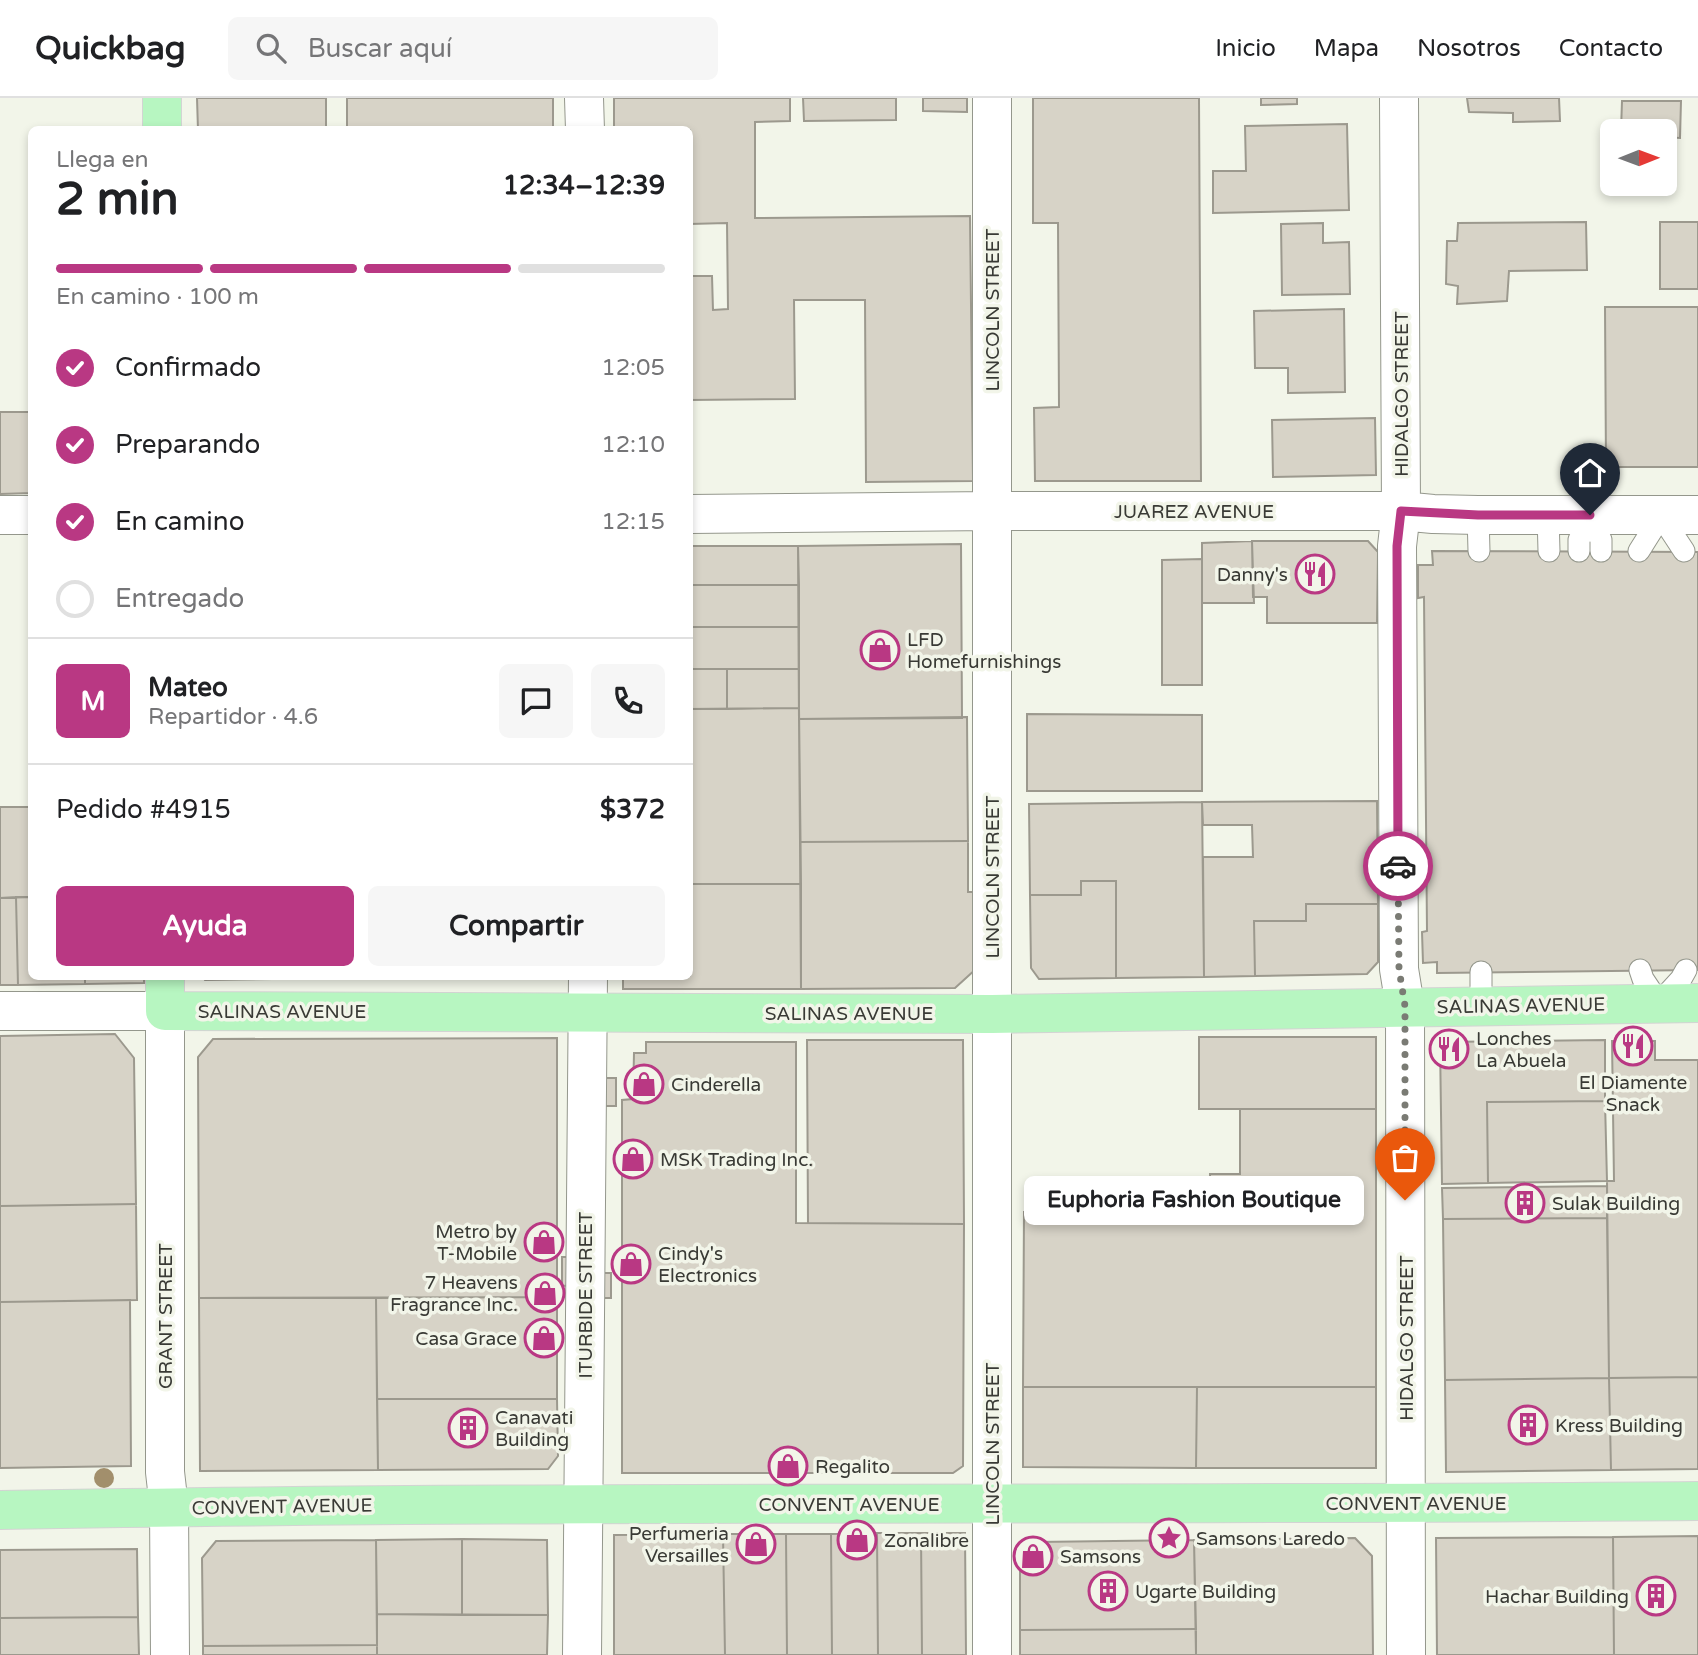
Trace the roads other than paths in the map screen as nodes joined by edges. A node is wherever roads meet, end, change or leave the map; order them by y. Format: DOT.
graph roads {
  1 [pos="162,98"];
  2 [pos="584,98"];
  3 [pos="992,98"];
  4 [pos="1399,98"];
  5 [pos="162,126"];
  6 [pos="585,126"];
  7 [pos="992,511"];
  8 [pos="1401,511"];
  9 [pos="693,514"];
  10 [pos="0,515"];
  11 [pos="28,515"];
  12 [pos="1590,515"];
  13 [pos="1680,515"];
  14 [pos="1579,551"];
  15 [pos="1601,551"];
  16 [pos="1639,551"];
  17 [pos="1684,551"];
  18 [pos="1640,970"];
  19 [pos="1692,986"];
  20 [pos="165,993"];
  21 [pos="588,994"];
  22 [pos="1659,1003"];
  23 [pos="1405,1006"];
  24 [pos="0,1011"];
  25 [pos="992,1014"];
  26 [pos="1698,1501"];
  27 [pos="992,1503"];
  28 [pos="583,1504"];
  29 [pos="1406,1504"];
  30 [pos="169,1507"];
  31 [pos="0,1510"];
  32 [pos="170,1655"];
  33 [pos="582,1655"];
  34 [pos="992,1655"];
  35 [pos="1406,1655"];
  1 -- 5 [label="main road"];
  2 -- 6 [label="street"];
  3 -- 7 [label="street, LINCOLN STREET"];
  4 -- 8 [label="street, HIDALGO STREET"];
  7 -- 8 [label="street, JUAREZ AVENUE"];
  7 -- 9 [label="street, JUAREZ AVENUE"];
  7 -- 25 [label="street, LINCOLN STREET"];
  8 -- 12 [label="street, JUAREZ AVENUE"];
  8 -- 23 [label="street, HIDALGO STREET"];
  10 -- 11 [label="street"];
  12 -- 13 [label="street, JUAREZ AVENUE"];
  12 -- 14 [label="lane"];
  12 -- 15 [label="lane"];
  13 -- 16 [label="lane"];
  13 -- 17 [label="lane"];
  18 -- 22 [label="lane"];
  19 -- 22 [label="main road, SALINAS AVENUE"];
  20 -- 21 [label="main road, SALINAS AVENUE"];
  20 -- 24 [label="street, SALINAS AVENUE"];
  20 -- 30 [label="street, GRANT STREET"];
  21 -- 25 [label="main road, SALINAS AVENUE"];
  21 -- 28 [label="street, ITURBIDE STREET"];
  22 -- 23 [label="main road, SALINAS AVENUE"];
  23 -- 25 [label="main road, SALINAS AVENUE"];
  23 -- 29 [label="street, HIDALGO STREET"];
  25 -- 27 [label="street, LINCOLN STREET"];
  26 -- 29 [label="main road, CONVENT AVENUE"];
  27 -- 28 [label="main road, CONVENT AVENUE"];
  27 -- 29 [label="main road, CONVENT AVENUE"];
  27 -- 34 [label="street, LINCOLN STREET"];
  28 -- 30 [label="main road, CONVENT AVENUE"];
  28 -- 33 [label="street, ITURBIDE STREET"];
  29 -- 35 [label="street, HIDALGO STREET"];
  30 -- 31 [label="main road, CONVENT AVENUE"];
  30 -- 32 [label="street, GRANT STREET"];
}
